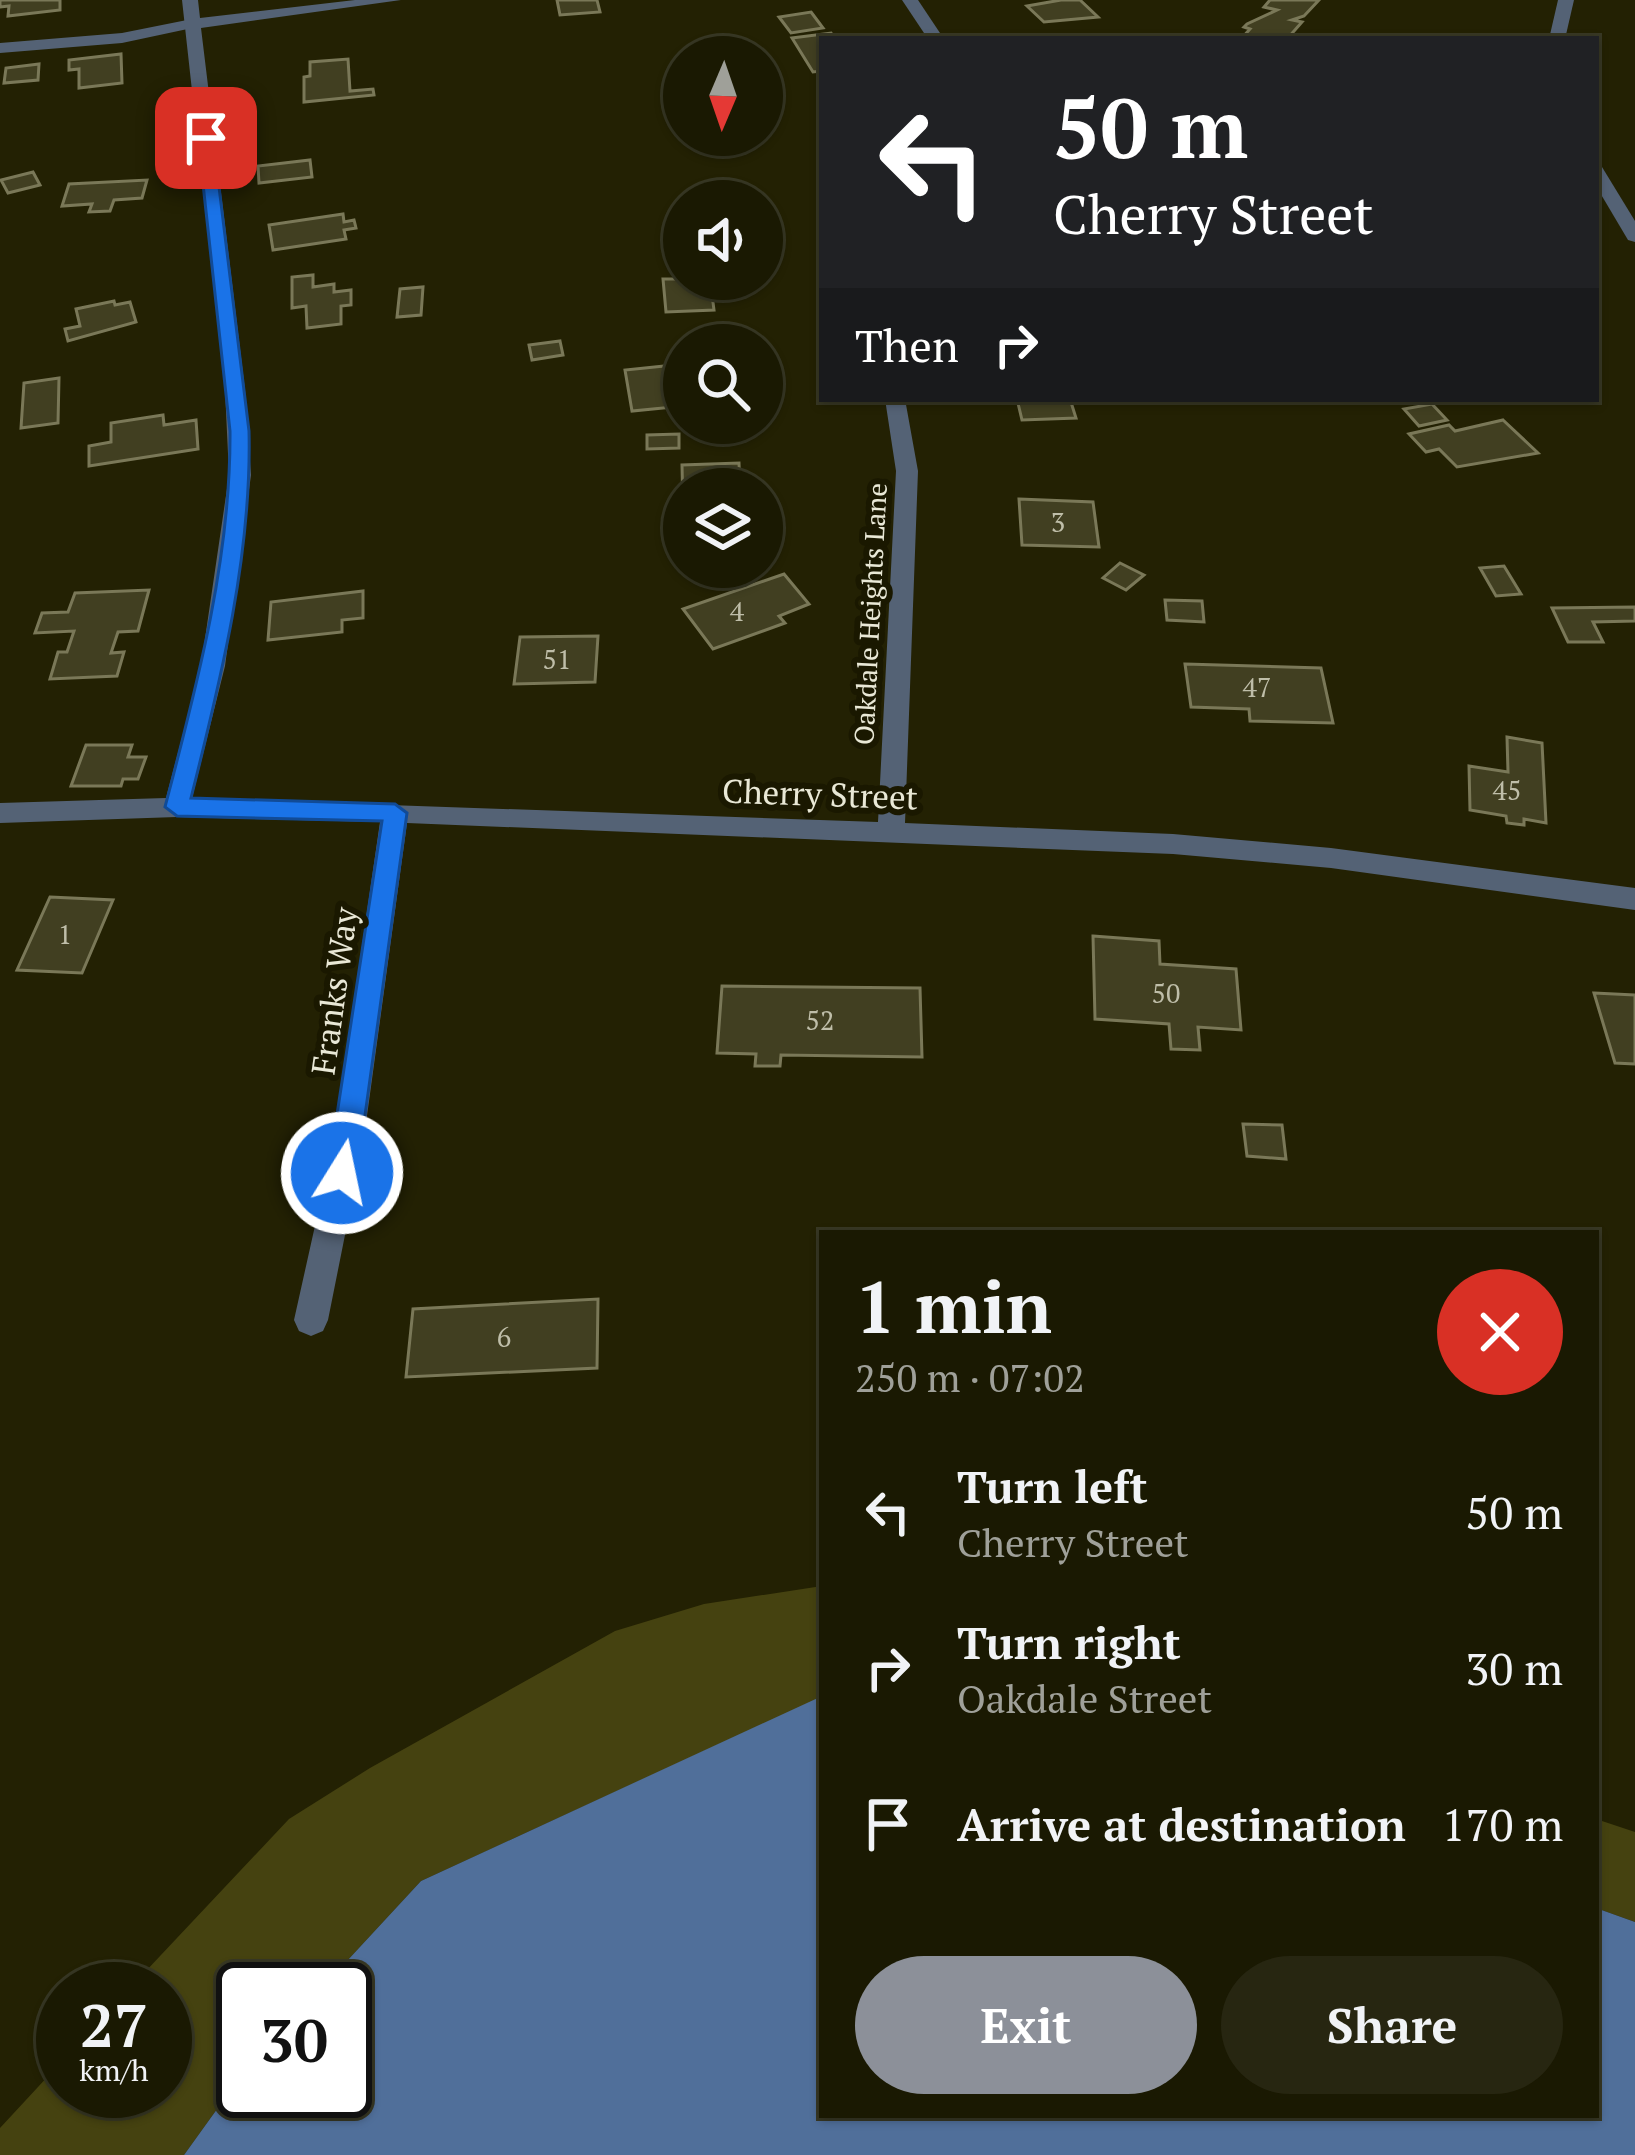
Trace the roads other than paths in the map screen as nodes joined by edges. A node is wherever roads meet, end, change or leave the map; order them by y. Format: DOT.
graph roads {
  1 [pos="190,0"];
  2 [pos="393,0"];
  3 [pos="910,0"];
  4 [pos="1566,0"];
  5 [pos="192,24"];
  6 [pos="934,36"];
  7 [pos="1558,36"];
  8 [pos="0,49"];
  9 [pos="1599,176"];
  10 [pos="1635,236"];
  11 [pos="896,402"];
  12 [pos="177,807"];
  13 [pos="0,813"];
  14 [pos="395,813"];
  15 [pos="891,832"];
  16 [pos="1635,899"];
  17 [pos="311,1320"];
  1 -- 5 [label="street"];
  2 -- 5 [label="street"];
  3 -- 6 [label="street"];
  4 -- 7 [label="street"];
  5 -- 8 [label="street"];
  5 -- 12 [label="street"];
  9 -- 10 [label="street"];
  11 -- 15 [label="street, Oakdale Heights Lane"];
  12 -- 13 [label="street, Cherry Street"];
  12 -- 14 [label="street, Cherry Street"];
  14 -- 15 [label="street, Cherry Street"];
  14 -- 17 [label="street, Franks Way"];
  15 -- 16 [label="street, Cherry Street"];
}
